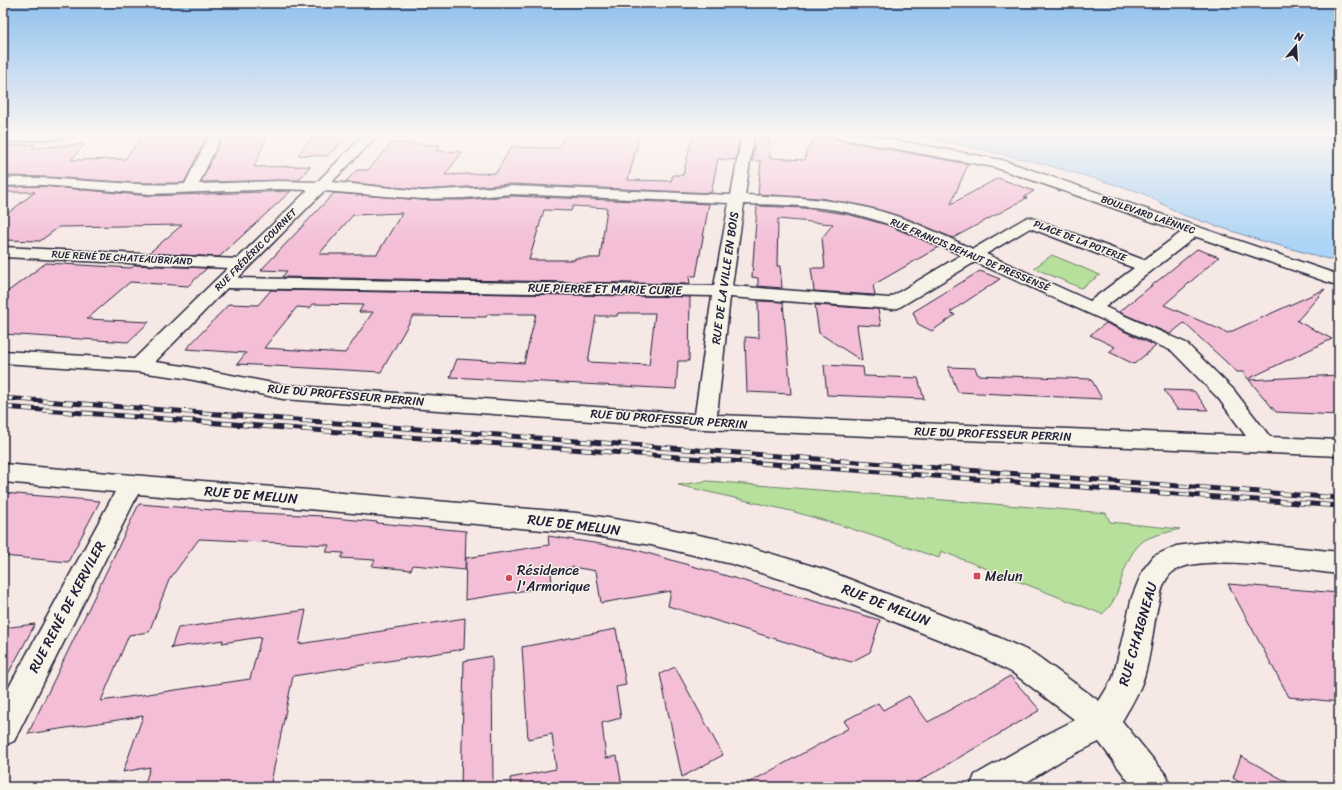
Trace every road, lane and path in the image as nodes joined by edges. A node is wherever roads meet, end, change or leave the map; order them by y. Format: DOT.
graph roads {
  1 [pos="198,171"];
  2 [pos="335,171"];
  3 [pos="741,171"];
  4 [pos="1020,171"];
  5 [pos="3,182"];
  6 [pos="319,187"];
  7 [pos="190,188"];
  8 [pos="736,199"];
  9 [pos="1193,231"];
  10 [pos="3,252"];
  11 [pos="973,255"];
  12 [pos="240,264"];
  13 [pos="1146,267"];
  14 [pos="1339,281"];
  15 [pos="223,283"];
  16 [pos="722,291"];
  17 [pos="1092,308"];
  18 [pos="3,357"];
  19 [pos="139,366"];
  20 [pos="705,422"];
  21 [pos="1264,445"];
  22 [pos="1339,448"];
  23 [pos="3,474"];
  24 [pos="132,484"];
  25 [pos="1339,563"];
  26 [pos="1104,723"];
  27 [pos="3,730"];
  28 [pos="987,787"];
  29 [pos="1154,787"];
  1 -- 7 [label="street"];
  2 -- 6 [label="street, RUE FRÉDÉRIC COURNET"];
  3 -- 8 [label="street, RUE DE LA VILLE EN BOIS"];
  4 -- 9 [label="main road, BOULEVARD LAËNNEC"];
  5 -- 7 [label="street, RUE FRANCIS DEHAUT DE PRESSENSÉ"];
  6 -- 7 [label="street, RUE FRANCIS DEHAUT DE PRESSENSÉ"];
  6 -- 8 [label="street, RUE FRANCIS DEHAUT DE PRESSENSÉ"];
  6 -- 12 [label="street, RUE FRÉDÉRIC COURNET"];
  8 -- 11 [label="street, RUE FRANCIS DEHAUT DE PRESSENSÉ"];
  8 -- 16 [label="street, RUE DE LA VILLE EN BOIS"];
  9 -- 13 [label="street"];
  9 -- 14 [label="main road, BOULEVARD LAËNNEC"];
  10 -- 12 [label="street, RUE RENÉ DE CHATEAUBRIAND"];
  11 -- 13 [label="street, PLACE DE LA POTERIE"];
  11 -- 16 [label="street, RUE PIERRE ET MARIE CURIE"];
  11 -- 17 [label="street, RUE FRANCIS DEHAUT DE PRESSENSÉ"];
  12 -- 15 [label="street, RUE FRÉDÉRIC COURNET"];
  13 -- 17 [label="street"];
  15 -- 16 [label="street, RUE PIERRE ET MARIE CURIE"];
  15 -- 19 [label="street, RUE FRÉDÉRIC COURNET"];
  16 -- 20 [label="street, RUE DE LA VILLE EN BOIS"];
  17 -- 21 [label="street, RUE FRANCIS DEHAUT DE PRESSENSÉ"];
  18 -- 19 [label="street, RUE DU PROFESSEUR PERRIN"];
  19 -- 20 [label="street, RUE DU PROFESSEUR PERRIN"];
  20 -- 21 [label="street, RUE DU PROFESSEUR PERRIN"];
  21 -- 22 [label="street, RUE DU PROFESSEUR PERRIN"];
  23 -- 24 [label="street, RUE DE MELUN"];
  24 -- 26 [label="street, RUE DE MELUN"];
  24 -- 27 [label="street, RUE RENÉ DE KERVILER"];
  25 -- 26 [label="street, RUE CHAIGNEAU"];
  26 -- 28 [label="street"];
  26 -- 29 [label="street, RUE DE MELUN"];
}
